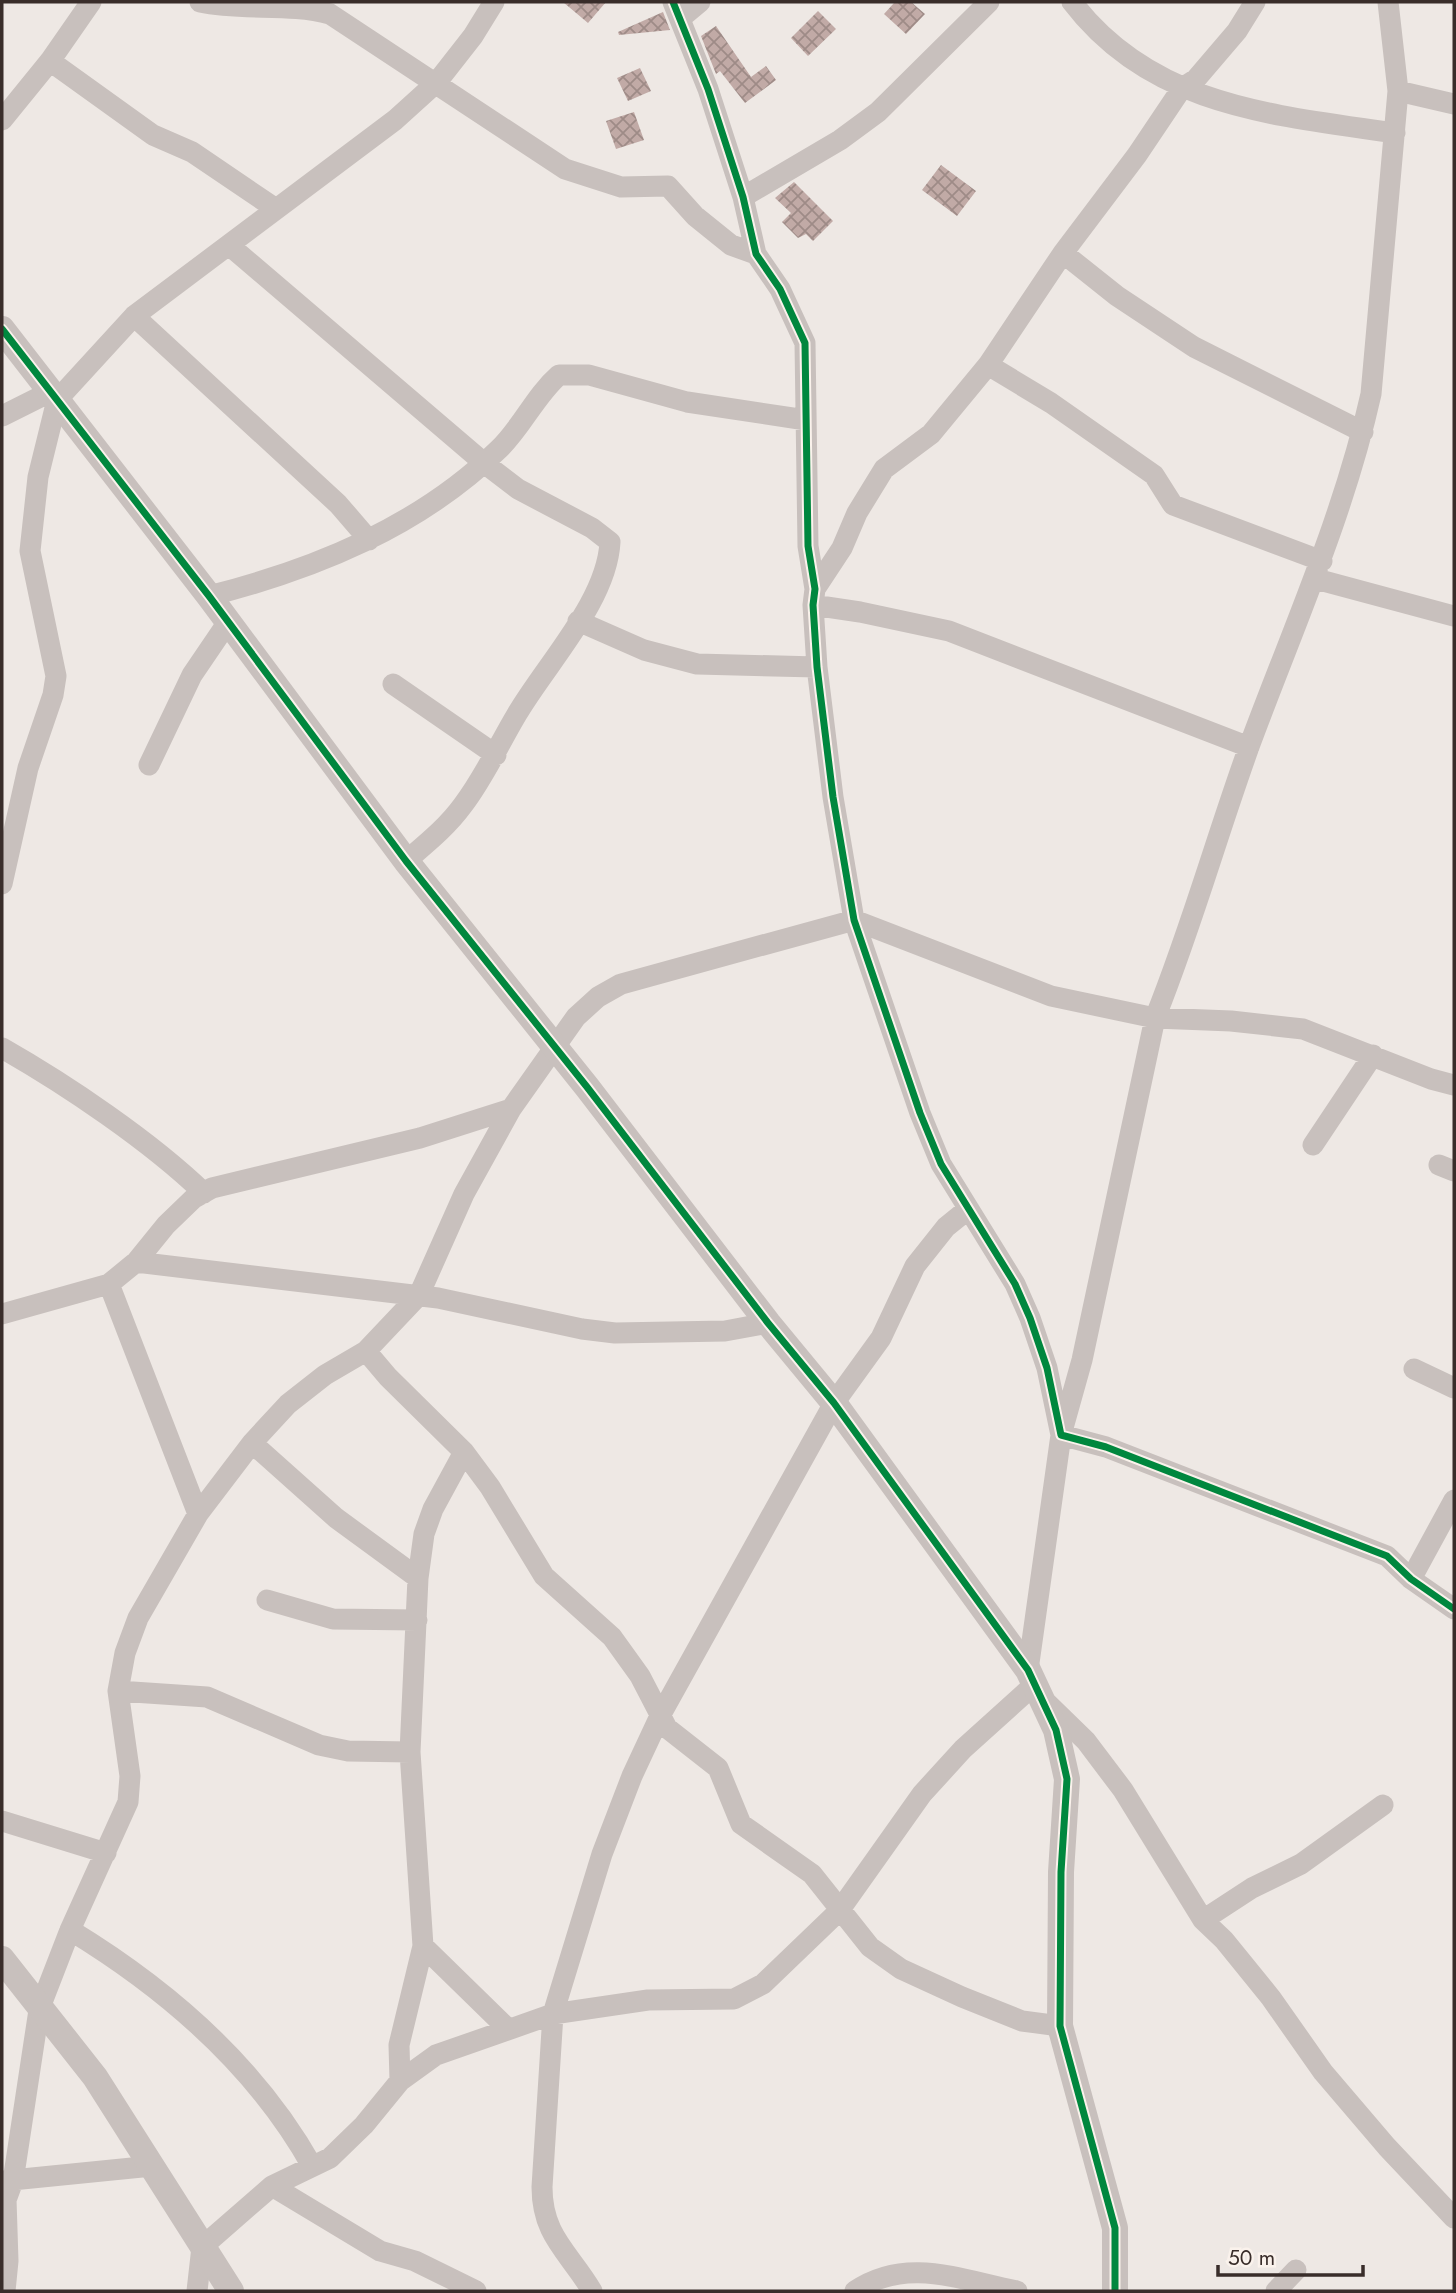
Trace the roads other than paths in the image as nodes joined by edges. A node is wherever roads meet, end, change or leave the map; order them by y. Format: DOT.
graph roads {
  1 [pos="91,2"];
  2 [pos="200,2"];
  3 [pos="494,2"];
  4 [pos="700,2"];
  5 [pos="989,2"];
  6 [pos="1072,2"];
  7 [pos="1255,2"];
  8 [pos="1388,2"];
  9 [pos="253,5"];
  10 [pos="678,9"];
  11 [pos="50,61"];
  12 [pos="437,82"];
  13 [pos="1182,88"];
  14 [pos="1398,91"];
  15 [pos="1454,104"];
  16 [pos="2,120"];
  17 [pos="1395,133"];
  18 [pos="743,197"];
  19 [pos="276,209"];
  20 [pos="230,246"];
  21 [pos="1063,253"];
  22 [pos="756,254"];
  23 [pos="134,317"];
  24 [pos="2,329"];
  25 [pos="988,365"];
  26 [pos="53,396"];
  27 [pos="2,416"];
  28 [pos="806,420"];
  29 [pos="1363,432"];
  30 [pos="484,463"];
  31 [pos="369,540"];
  32 [pos="1319,570"];
  33 [pos="209,596"];
  34 [pos="814,597"];
  35 [pos="1454,616"];
  36 [pos="578,621"];
  37 [pos="229,622"];
  38 [pos="817,667"];
  39 [pos="393,684"];
  40 [pos="1249,747"];
  41 [pos="496,755"];
  42 [pos="149,765"];
  43 [pos="406,861"];
  44 [pos="2,884"];
  45 [pos="854,920"];
  46 [pos="1155,1018"];
  47 [pos="554,1046"];
  48 [pos="2,1048"];
  49 [pos="1373,1055"];
  50 [pos="1454,1085"];
  51 [pos="511,1109"];
  52 [pos="1313,1144"];
  53 [pos="204,1193"];
  54 [pos="967,1210"];
  55 [pos="136,1262"];
  56 [pos="109,1284"];
  57 [pos="419,1295"];
  58 [pos="2,1314"];
  59 [pos="768,1323"];
  60 [pos="366,1351"];
  61 [pos="1414,1369"];
  62 [pos="1454,1388"];
  63 [pos="834,1403"];
  64 [pos="1060,1435"];
  65 [pos="252,1443"];
  66 [pos="464,1452"];
  67 [pos="1454,1500"];
  68 [pos="198,1514"];
  69 [pos="418,1578"];
  70 [pos="1411,1579"];
  71 [pos="267,1600"];
  72 [pos="1454,1609"];
  73 [pos="417,1620"];
  74 [pos="1036,1685"];
  75 [pos="118,1691"];
  76 [pos="660,1716"];
  77 [pos="410,1752"];
  78 [pos="1383,1804"];
  79 [pos="2,1821"];
  80 [pos="106,1853"];
  81 [pos="839,1911"];
  82 [pos="1203,1920"];
  83 [pos="70,1930"];
  84 [pos="423,1946"];
  85 [pos="2,1959"];
  86 [pos="39,2010"];
  87 [pos="553,2014"];
  88 [pos="1060,2026"];
  89 [pos="507,2028"];
  90 [pos="400,2081"];
  91 [pos="152,2166"];
  92 [pos="312,2166"];
  93 [pos="272,2186"];
  94 [pos="6,2193"];
  95 [pos="1454,2218"];
  96 [pos="202,2247"];
  97 [pos="1296,2270"];
  98 [pos="5,2291"];
  99 [pos="197,2291"];
  100 [pos="231,2291"];
  101 [pos="476,2291"];
  102 [pos="592,2291"];
  103 [pos="855,2291"];
  104 [pos="1017,2291"];
  105 [pos="1115,2291"];
  106 [pos="1276,2291"];
  1 -- 11 [label="street"];
  2 -- 9 [label="street"];
  3 -- 12 [label="street"];
  4 -- 10 [label="street"];
  5 -- 18 [label="street"];
  6 -- 13 [label="street"];
  7 -- 13 [label="street"];
  8 -- 14 [label="street"];
  9 -- 12 [label="street"];
  10 -- 18 [label="street"];
  11 -- 16 [label="street"];
  11 -- 19 [label="street"];
  12 -- 19 [label="street"];
  12 -- 22 [label="street"];
  13 -- 17 [label="street"];
  13 -- 21 [label="street"];
  14 -- 15 [label="street"];
  14 -- 17 [label="street"];
  17 -- 29 [label="street"];
  18 -- 22 [label="street"];
  19 -- 20 [label="street"];
  20 -- 23 [label="street"];
  20 -- 30 [label="street"];
  21 -- 25 [label="street"];
  21 -- 29 [label="street"];
  22 -- 28 [label="street"];
  23 -- 26 [label="street"];
  23 -- 31 [label="street"];
  24 -- 26 [label="street"];
  25 -- 32 [label="street"];
  25 -- 34 [label="street"];
  26 -- 27 [label="street"];
  26 -- 33 [label="street"];
  26 -- 44 [label="street"];
  28 -- 30 [label="street"];
  28 -- 34 [label="street"];
  29 -- 32 [label="street"];
  30 -- 31 [label="street"];
  30 -- 36 [label="street"];
  31 -- 33 [label="street"];
  32 -- 35 [label="street"];
  32 -- 40 [label="street"];
  33 -- 37 [label="street"];
  34 -- 38 [label="street"];
  34 -- 40 [label="street"];
  36 -- 38 [label="street"];
  36 -- 41 [label="street"];
  37 -- 42 [label="street"];
  37 -- 43 [label="street"];
  38 -- 45 [label="street"];
  39 -- 41 [label="street"];
  40 -- 46 [label="street"];
  41 -- 43 [label="street"];
  43 -- 47 [label="street"];
  45 -- 46 [label="street"];
  45 -- 47 [label="street"];
  45 -- 54 [label="street"];
  46 -- 49 [label="street"];
  46 -- 64 [label="street"];
  47 -- 51 [label="street"];
  47 -- 59 [label="street"];
  48 -- 53 [label="street"];
  49 -- 50 [label="street"];
  49 -- 52 [label="street"];
  51 -- 53 [label="street"];
  51 -- 57 [label="street"];
  53 -- 55 [label="street"];
  54 -- 63 [label="street"];
  54 -- 64 [label="street"];
  55 -- 56 [label="street"];
  55 -- 57 [label="street"];
  56 -- 58 [label="street"];
  56 -- 68 [label="street"];
  57 -- 59 [label="street"];
  57 -- 60 [label="street"];
  59 -- 63 [label="street"];
  60 -- 65 [label="street"];
  60 -- 66 [label="street"];
  61 -- 62 [label="street"];
  63 -- 74 [label="street"];
  63 -- 76 [label="street"];
  64 -- 70 [label="street"];
  64 -- 74 [label="street"];
  65 -- 68 [label="street"];
  65 -- 69 [label="street"];
  66 -- 69 [label="street"];
  66 -- 76 [label="street"];
  67 -- 70 [label="street"];
  68 -- 75 [label="street"];
  69 -- 73 [label="street"];
  70 -- 72 [label="street"];
  71 -- 73 [label="street"];
  73 -- 77 [label="street"];
  74 -- 81 [label="street"];
  74 -- 82 [label="street"];
  74 -- 88 [label="street"];
  75 -- 77 [label="street"];
  75 -- 80 [label="street"];
  76 -- 81 [label="street"];
  76 -- 87 [label="street"];
  77 -- 84 [label="street"];
  78 -- 82 [label="street"];
  79 -- 80 [label="street"];
  80 -- 83 [label="street"];
  81 -- 87 [label="street"];
  81 -- 88 [label="street"];
  82 -- 95 [label="street"];
  83 -- 86 [label="street"];
  83 -- 92 [label="street"];
  84 -- 89 [label="street"];
  84 -- 90 [label="street"];
  85 -- 86 [label="street"];
  86 -- 91 [label="street"];
  86 -- 94 [label="street"];
  87 -- 89 [label="street"];
  87 -- 102 [label="street"];
  88 -- 105 [label="street"];
  89 -- 90 [label="street"];
  90 -- 92 [label="street"];
  91 -- 94 [label="street"];
  91 -- 96 [label="street"];
  92 -- 93 [label="street"];
  93 -- 96 [label="street"];
  93 -- 101 [label="street"];
  94 -- 98 [label="street"];
  96 -- 99 [label="street"];
  96 -- 100 [label="street"];
  97 -- 106 [label="street"];
  103 -- 104 [label="street"];
}
